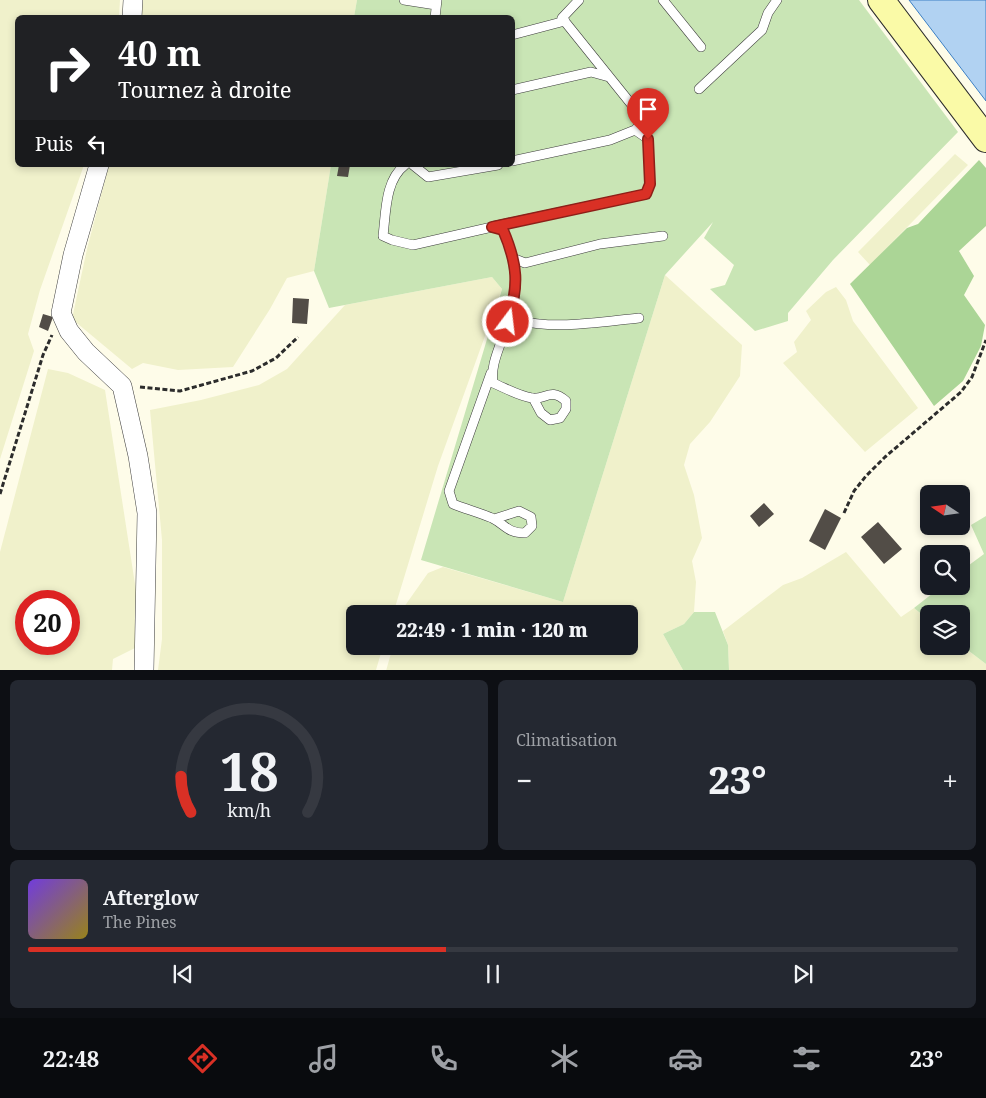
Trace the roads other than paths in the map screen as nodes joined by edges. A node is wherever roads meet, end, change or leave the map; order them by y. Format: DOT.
graph roads {
  1 [pos="134,0"];
  2 [pos="404,0"];
  3 [pos="579,0"];
  4 [pos="663,0"];
  5 [pos="776,0"];
  6 [pos="881,0"];
  7 [pos="437,3"];
  8 [pos="132,15"];
  9 [pos="565,21"];
  10 [pos="515,34"];
  11 [pos="701,47"];
  12 [pos="609,76"];
  13 [pos="515,89"];
  14 [pos="698,89"];
  15 [pos="635,130"];
  16 [pos="986,139"];
  17 [pos="515,160"];
  18 [pos="98,167"];
  19 [pos="401,167"];
  20 [pos="416,167"];
  21 [pos="486,167"];
  22 [pos="492,227"];
  23 [pos="664,236"];
  24 [pos="515,259"];
  25 [pos="512,309"];
  26 [pos="639,318"];
  27 [pos="492,371"];
  28 [pos="533,398"];
  29 [pos="494,519"];
  30 [pos="144,670"];
  1 -- 8 [label="street"];
  2 -- 7 [label="lane"];
  3 -- 9 [label="lane"];
  4 -- 11 [label="lane"];
  5 -- 14 [label="lane"];
  6 -- 16 [label="main road"];
  9 -- 10 [label="lane"];
  9 -- 12 [label="lane"];
  12 -- 13 [label="lane"];
  12 -- 15 [label="lane"];
  15 -- 17 [label="lane"];
  15 -- 22 [label="lane"];
  18 -- 30 [label="street"];
  19 -- 22 [label="lane"];
  20 -- 21 [label="lane"];
  22 -- 24 [label="lane"];
  23 -- 24 [label="lane"];
  24 -- 25 [label="lane"];
  25 -- 26 [label="lane"];
  25 -- 27 [label="lane"];
  27 -- 28 [label="lane"];
  27 -- 29 [label="lane"];
}
